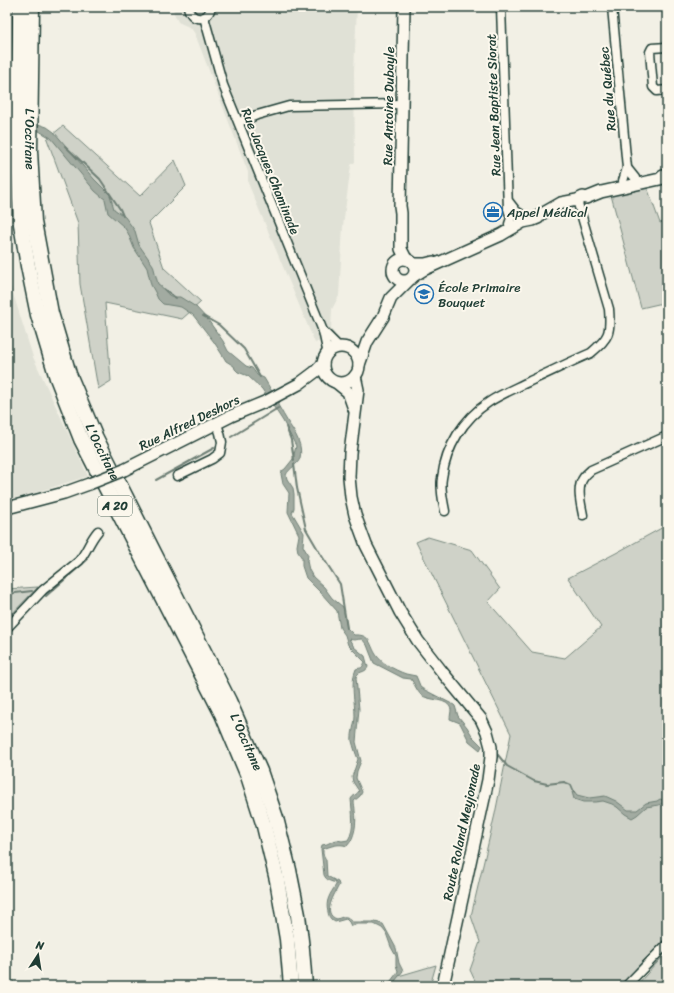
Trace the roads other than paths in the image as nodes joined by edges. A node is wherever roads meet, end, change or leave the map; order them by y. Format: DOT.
graph roads {
  1 [pos="20,7"];
  2 [pos="32,7"];
  3 [pos="188,7"];
  4 [pos="211,7"];
  5 [pos="404,7"];
  6 [pos="502,7"];
  7 [pos="612,7"];
  8 [pos="204,17"];
  9 [pos="667,47"];
  10 [pos="667,90"];
  11 [pos="402,104"];
  12 [pos="239,122"];
  13 [pos="627,168"];
  14 [pos="665,176"];
  15 [pos="636,181"];
  16 [pos="624,184"];
  17 [pos="580,199"];
  18 [pos="508,201"];
  19 [pos="400,206"];
  20 [pos="540,215"];
  21 [pos="524,216"];
  22 [pos="509,224"];
  23 [pos="484,239"];
  24 [pos="456,253"];
  25 [pos="410,261"];
  26 [pos="394,270"];
  27 [pos="412,278"];
  28 [pos="392,293"];
  29 [pos="323,330"];
  30 [pos="373,332"];
  31 [pos="342,348"];
  32 [pos="323,362"];
  33 [pos="357,371"];
  34 [pos="334,382"];
  35 [pos="299,384"];
  36 [pos="355,411"];
  37 [pos="217,424"];
  38 [pos="667,436"];
  39 [pos="177,476"];
  40 [pos="7,508"];
  41 [pos="446,511"];
  42 [pos="583,515"];
  43 [pos="98,531"];
  44 [pos="7,628"];
  45 [pos="667,944"];
  46 [pos="7,978"];
  47 [pos="7,986"];
  48 [pos="291,986"];
  49 [pos="305,986"];
  50 [pos="443,986"];
  51 [pos="626,986"];
  1 -- 48 [label="highway, L'Occitane / A 20"];
  2 -- 49 [label="highway, L'Occitane / A 20"];
  3 -- 8 [label="street"];
  4 -- 8 [label="street"];
  5 -- 11 [label="main road, Rue Antoine Dubayle"];
  6 -- 18 [label="street, Rue Jean Baptiste Siorat"];
  7 -- 13 [label="street, Rue du Québec"];
  8 -- 12 [label="street, Rue Jacques Chaminade"];
  9 -- 10 [label="street"];
  11 -- 12 [label="street"];
  11 -- 19 [label="main road, Rue Antoine Dubayle"];
  12 -- 29 [label="street, Rue Jacques Chaminade"];
  13 -- 15 [label="street"];
  13 -- 16 [label="street, Rue du Québec"];
  14 -- 15 [label="main road"];
  15 -- 16 [label="main road"];
  16 -- 17 [label="main road"];
  17 -- 20 [label="main road"];
  17 -- 41 [label="street"];
  18 -- 21 [label="street"];
  18 -- 22 [label="street, Rue Jean Baptiste Siorat"];
  19 -- 25 [label="main road, Rue Antoine Dubayle"];
  19 -- 26 [label="main road, Rue Antoine Dubayle"];
  20 -- 21 [label="main road"];
  20 -- 23 [label="main road"];
  21 -- 22 [label="main road"];
  22 -- 23 [label="main road"];
  23 -- 24 [label="main road"];
  24 -- 25 [label="main road"];
  24 -- 27 [label="main road"];
  25 -- 26 [label="main road"];
  25 -- 27 [label="main road, Rue Antoine Dubayle"];
  26 -- 27 [label="main road"];
  26 -- 28 [label="main road, Rue Antoine Dubayle"];
  27 -- 28 [label="main road, Rue Antoine Dubayle"];
  28 -- 30 [label="main road, Rue Antoine Dubayle"];
  29 -- 31 [label="street, Rue Jacques Chaminade"];
  29 -- 32 [label="street, Rue Jacques Chaminade"];
  30 -- 31 [label="main road, Rue Antoine Dubayle"];
  30 -- 33 [label="main road, Rue Antoine Dubayle"];
  31 -- 32 [label="main road"];
  31 -- 33 [label="main road"];
  32 -- 34 [label="main road"];
  32 -- 35 [label="main road"];
  33 -- 34 [label="main road"];
  33 -- 36 [label="main road, Route Roland Meyjonade"];
  34 -- 35 [label="main road"];
  34 -- 36 [label="main road, Route Roland Meyjonade"];
  35 -- 37 [label="main road, Rue Alfred Deshors"];
  36 -- 50 [label="main road, Route Roland Meyjonade"];
  37 -- 39 [label="street"];
  37 -- 40 [label="main road, Rue Alfred Deshors, bridge"];
  38 -- 42 [label="street"];
  43 -- 44 [label="street"];
  45 -- 51 [label="street"];
  46 -- 47 [label="street"];
}
